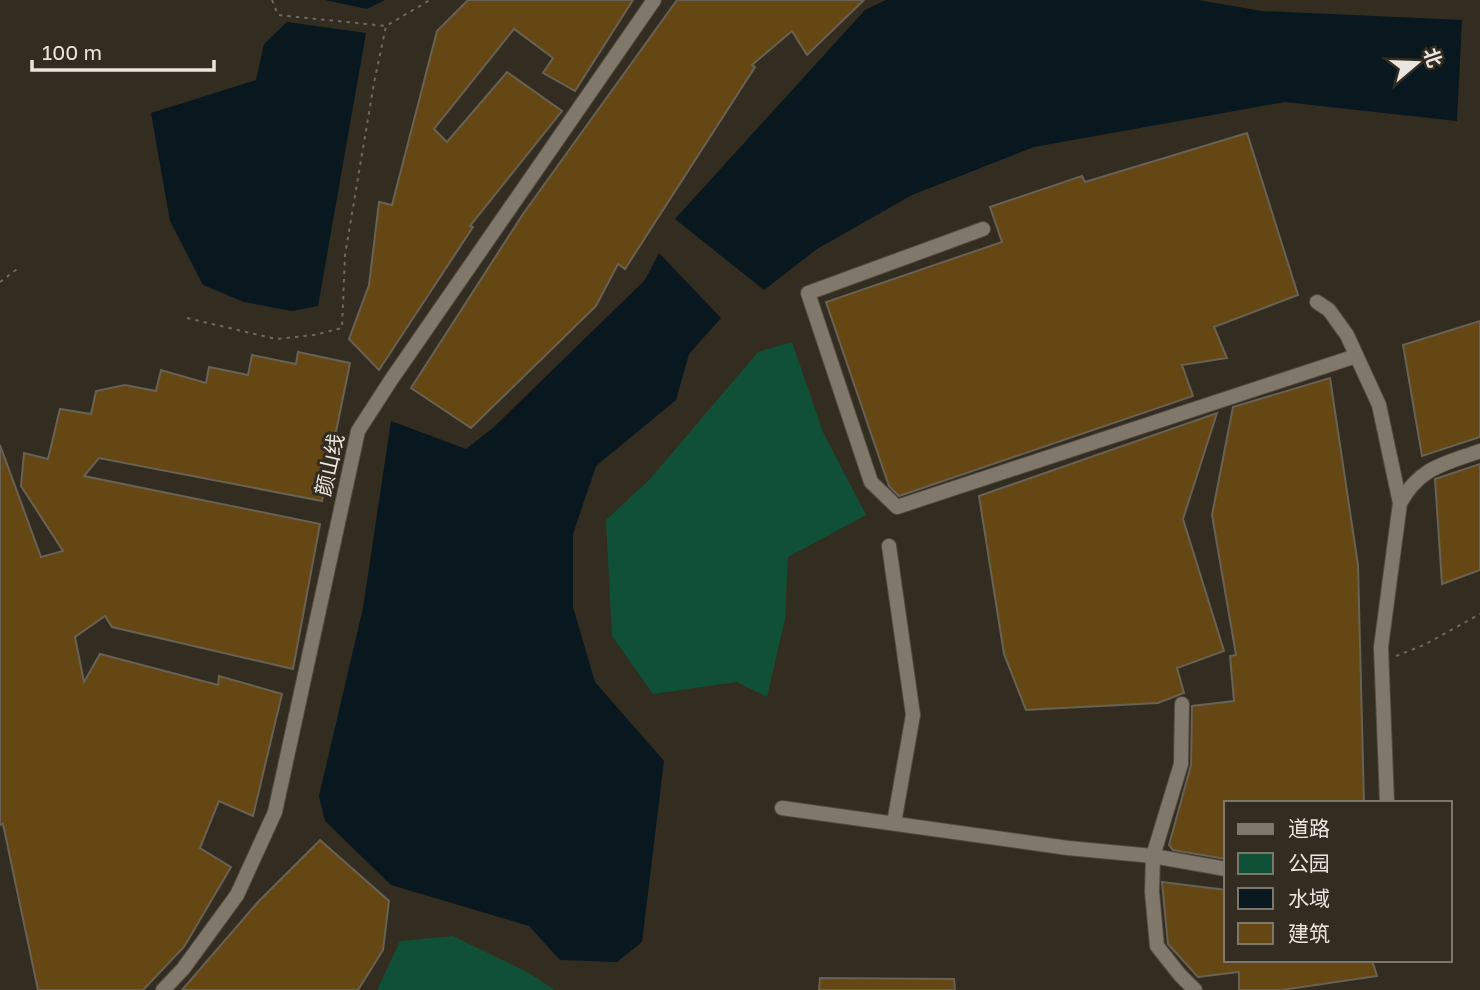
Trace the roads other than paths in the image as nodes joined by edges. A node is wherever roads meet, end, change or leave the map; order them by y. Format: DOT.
graph roads {
  1 [pos="654,0"];
  2 [pos="983,229"];
  3 [pos="1317,302"];
  4 [pos="1356,356"];
  5 [pos="1480,452"];
  6 [pos="1400,503"];
  7 [pos="889,545"];
  8 [pos="1182,704"];
  9 [pos="1388,801"];
  10 [pos="782,808"];
  11 [pos="894,823"];
  12 [pos="1153,856"];
  13 [pos="1224,869"];
  14 [pos="163,990"];
  15 [pos="1195,990"];
  1 -- 14 [label="street, 颜山线"];
  2 -- 4 [label="street"];
  3 -- 4 [label="street"];
  4 -- 6 [label="street"];
  5 -- 6 [label="street"];
  6 -- 9 [label="street"];
  7 -- 11 [label="street"];
  8 -- 12 [label="street"];
  10 -- 11 [label="street"];
  11 -- 12 [label="street"];
  12 -- 13 [label="street"];
  12 -- 15 [label="street"];
}
